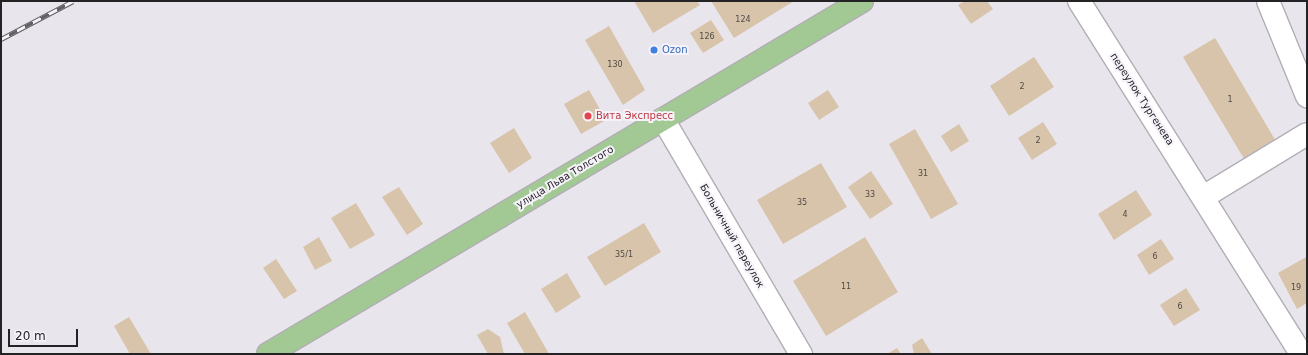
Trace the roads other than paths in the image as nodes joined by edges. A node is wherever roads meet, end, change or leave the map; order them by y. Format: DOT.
graph roads {
  1 [pos="862,1"];
  2 [pos="1080,1"];
  3 [pos="1268,1"];
  4 [pos="1307,96"];
  5 [pos="662,119"];
  6 [pos="1307,134"];
  7 [pos="1205,196"];
  8 [pos="1302,351"];
  9 [pos="268,354"];
  10 [pos="801,354"];
  1 -- 5 [label="main road, улица Льва Толстого"];
  2 -- 7 [label="street, переулок Тургенева"];
  3 -- 4 [label="street"];
  5 -- 9 [label="main road, улица Льва Толстого"];
  5 -- 10 [label="street, Больничный переулок"];
  6 -- 7 [label="street"];
  7 -- 8 [label="street, переулок Тургенева"];
}
